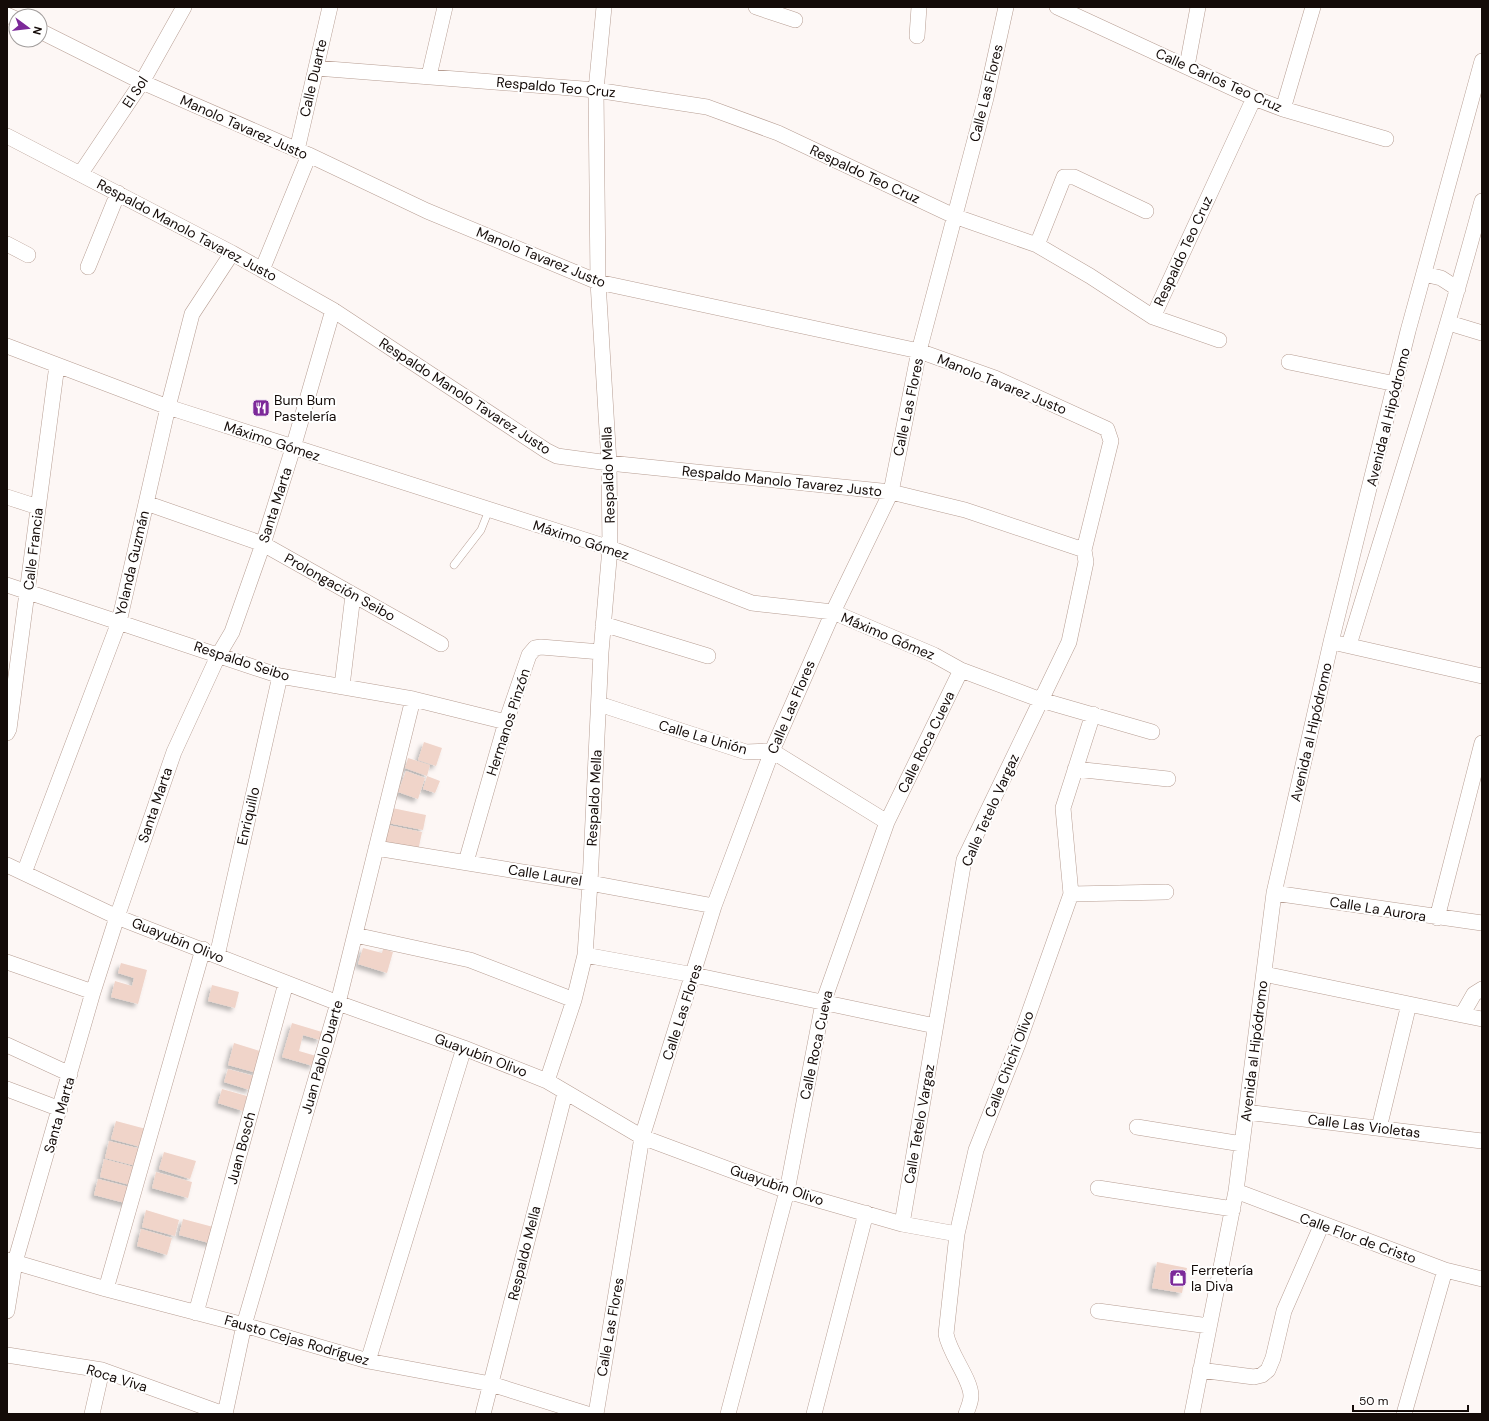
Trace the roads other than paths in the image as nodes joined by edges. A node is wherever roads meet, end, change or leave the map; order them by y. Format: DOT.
graph roads {
  1 [pos="184,7"];
  2 [pos="330,7"];
  3 [pos="444,7"];
  4 [pos="604,7"];
  5 [pos="756,7"];
  6 [pos="919,7"];
  7 [pos="1006,7"];
  8 [pos="1057,7"];
  9 [pos="1198,7"];
  10 [pos="1313,7"];
  11 [pos="795,20"];
  12 [pos="48,35"];
  13 [pos="917,36"];
  14 [pos="1482,61"];
  15 [pos="1186,66"];
  16 [pos="316,68"];
  17 [pos="429,76"];
  18 [pos="142,82"];
  19 [pos="596,90"];
  20 [pos="1254,98"];
  21 [pos="1283,108"];
  22 [pos="7,136"];
  23 [pos="1386,139"];
  24 [pos="303,152"];
  25 [pos="81,173"];
  26 [pos="118,193"];
  27 [pos="1482,201"];
  28 [pos="1146,211"];
  29 [pos="954,216"];
  30 [pos="7,244"];
  31 [pos="1037,245"];
  32 [pos="232,253"];
  33 [pos="28,254"];
  34 [pos="88,267"];
  35 [pos="262,270"];
  36 [pos="1424,274"];
  37 [pos="598,282"];
  38 [pos="1458,289"];
  39 [pos="333,310"];
  40 [pos="1153,317"];
  41 [pos="1449,323"];
  42 [pos="1482,332"];
  43 [pos="1219,340"];
  44 [pos="7,346"];
  45 [pos="919,351"];
  46 [pos="1289,362"];
  47 [pos="57,365"];
  48 [pos="1396,384"];
  49 [pos="168,407"];
  50 [pos="1109,432"];
  51 [pos="293,448"];
  52 [pos="610,463"];
  53 [pos="890,492"];
  54 [pos="7,497"];
  55 [pos="146,503"];
  56 [pos="38,507"];
  57 [pos="489,510"];
  58 [pos="263,544"];
  59 [pos="610,548"];
  60 [pos="1084,550"];
  61 [pos="454,565"];
  62 [pos="7,586"];
  63 [pos="28,592"];
  64 [pos="353,595"];
  65 [pos="833,612"];
  66 [pos="120,622"];
  67 [pos="603,624"];
  68 [pos="1331,642"];
  69 [pos="441,644"];
  70 [pos="1349,645"];
  71 [pos="601,652"];
  72 [pos="219,654"];
  73 [pos="708,656"];
  74 [pos="961,670"];
  75 [pos="280,676"];
  76 [pos="1482,676"];
  77 [pos="342,686"];
  78 [pos="413,699"];
  79 [pos="1041,700"];
  80 [pos="599,704"];
  81 [pos="1093,714"];
  82 [pos="506,722"];
  83 [pos="1152,732"];
  84 [pos="7,733"];
  85 [pos="1482,743"];
  86 [pos="772,751"];
  87 [pos="1075,768"];
  88 [pos="1168,779"];
  89 [pos="887,822"];
  90 [pos="376,848"];
  91 [pos="466,862"];
  92 [pos="7,865"];
  93 [pos="24,872"];
  94 [pos="590,883"];
  95 [pos="1166,892"];
  96 [pos="1274,893"];
  97 [pos="1070,894"];
  98 [pos="714,906"];
  99 [pos="117,916"];
  100 [pos="1437,918"];
  101 [pos="1482,923"];
  102 [pos="355,935"];
  103 [pos="203,949"];
  104 [pos="585,955"];
  105 [pos="217,956"];
  106 [pos="7,962"];
  107 [pos="694,974"];
  108 [pos="1264,974"];
  109 [pos="286,983"];
  110 [pos="1482,989"];
  111 [pos="93,992"];
  112 [pos="574,1000"];
  113 [pos="338,1003"];
  114 [pos="823,1003"];
  115 [pos="1409,1004"];
  116 [pos="1462,1016"];
  117 [pos="1482,1019"];
  118 [pos="935,1026"];
  119 [pos="7,1045"];
  120 [pos="464,1048"];
  121 [pos="70,1074"];
  122 [pos="547,1080"];
  123 [pos="7,1089"];
  124 [pos="564,1093"];
  125 [pos="60,1109"];
  126 [pos="1246,1112"];
  127 [pos="1137,1127"];
  128 [pos="1378,1128"];
  129 [pos="642,1137"];
  130 [pos="1482,1141"];
  131 [pos="1242,1144"];
  132 [pos="1098,1188"];
  133 [pos="787,1191"];
  134 [pos="1236,1192"];
  135 [pos="1233,1209"];
  136 [pos="866,1213"];
  137 [pos="902,1224"];
  138 [pos="1322,1224"];
  139 [pos="957,1234"];
  140 [pos="11,1261"];
  141 [pos="1445,1270"];
  142 [pos="1482,1279"];
  143 [pos="106,1289"];
  144 [pos="1098,1310"];
  145 [pos="7,1311"];
  146 [pos="196,1313"];
  147 [pos="244,1325"];
  148 [pos="1209,1326"];
  149 [pos="7,1355"];
  150 [pos="368,1361"];
  151 [pos="102,1370"];
  152 [pos="1200,1370"];
  153 [pos="491,1384"];
  154 [pos="92,1414"];
  155 [pos="225,1414"];
  156 [pos="483,1414"];
  157 [pos="587,1414"];
  158 [pos="596,1414"];
  159 [pos="728,1414"];
  160 [pos="814,1414"];
  161 [pos="966,1414"];
  162 [pos="1192,1414"];
  163 [pos="1404,1414"];
  1 -- 18 [label="street, El Sol"];
  2 -- 16 [label="street, Calle Duarte"];
  3 -- 17 [label="street"];
  4 -- 19 [label="street, Respaldo Mella"];
  5 -- 11 [label="street"];
  6 -- 13 [label="street"];
  7 -- 29 [label="street, Calle Las Flores"];
  8 -- 15 [label="street, Calle Carlos Teo Cruz"];
  9 -- 15 [label="street"];
  10 -- 21 [label="street"];
  12 -- 18 [label="street, Manolo Tavarez Justo"];
  14 -- 36 [label="street, Avenida al Hipódromo"];
  15 -- 20 [label="street, Calle Carlos Teo Cruz"];
  16 -- 17 [label="street, Respaldo Teo Cruz"];
  16 -- 24 [label="street, Calle Duarte"];
  17 -- 19 [label="street, Respaldo Teo Cruz"];
  18 -- 24 [label="street, Manolo Tavarez Justo"];
  18 -- 25 [label="street, El Sol"];
  19 -- 29 [label="street, Respaldo Teo Cruz"];
  19 -- 37 [label="street, Respaldo Mella"];
  20 -- 21 [label="street, Calle Carlos Teo Cruz"];
  20 -- 40 [label="street, Respaldo Teo Cruz"];
  21 -- 23 [label="street, Calle Carlos Teo Cruz"];
  22 -- 25 [label="street, Respaldo Manolo Tavarez Justo"];
  24 -- 35 [label="street, Calle Duarte"];
  24 -- 37 [label="street, Manolo Tavarez Justo"];
  25 -- 26 [label="street, Respaldo Manolo Tavarez Justo"];
  26 -- 32 [label="street, Respaldo Manolo Tavarez Justo"];
  26 -- 34 [label="street"];
  27 -- 38 [label="street"];
  28 -- 31 [label="street"];
  29 -- 31 [label="street, Respaldo Teo Cruz"];
  29 -- 45 [label="street, Calle Las Flores"];
  30 -- 33 [label="street"];
  31 -- 40 [label="street, Respaldo Teo Cruz"];
  32 -- 35 [label="street, Respaldo Manolo Tavarez Justo"];
  32 -- 49 [label="street, Yolanda Guzmán"];
  35 -- 39 [label="street, Respaldo Manolo Tavarez Justo"];
  36 -- 38 [label="street"];
  36 -- 48 [label="street, Avenida al Hipódromo"];
  37 -- 45 [label="street, Manolo Tavarez Justo"];
  37 -- 52 [label="street, Respaldo Mella"];
  38 -- 41 [label="street"];
  39 -- 51 [label="street, Santa Marta"];
  39 -- 52 [label="street, Respaldo Manolo Tavarez Justo"];
  40 -- 43 [label="street"];
  41 -- 42 [label="street"];
  41 -- 70 [label="street"];
  44 -- 47 [label="street, Máximo Gómez"];
  45 -- 50 [label="street, Manolo Tavarez Justo"];
  45 -- 53 [label="street, Calle Las Flores"];
  46 -- 48 [label="street"];
  47 -- 49 [label="street, Máximo Gómez"];
  47 -- 56 [label="street, Calle Francia"];
  48 -- 68 [label="street, Avenida al Hipódromo"];
  49 -- 51 [label="street, Máximo Gómez"];
  49 -- 55 [label="street, Yolanda Guzmán"];
  50 -- 60 [label="street, Calle Tetelo Vargaz"];
  51 -- 57 [label="street, Máximo Gómez"];
  51 -- 58 [label="street, Santa Marta"];
  52 -- 53 [label="street, Respaldo Manolo Tavarez Justo"];
  52 -- 59 [label="street, Respaldo Mella"];
  53 -- 60 [label="street, Respaldo Manolo Tavarez Justo"];
  53 -- 65 [label="street, Calle Las Flores"];
  54 -- 56 [label="street"];
  55 -- 58 [label="street, Prolongación Seibo"];
  55 -- 66 [label="street, Yolanda Guzmán"];
  56 -- 63 [label="street, Calle Francia"];
  57 -- 59 [label="street, Máximo Gómez"];
  57 -- 61 [label="lane"];
  58 -- 64 [label="street, Prolongación Seibo"];
  58 -- 72 [label="street, Santa Marta"];
  59 -- 65 [label="street, Máximo Gómez"];
  59 -- 67 [label="street, Respaldo Mella"];
  60 -- 79 [label="street, Calle Tetelo Vargaz"];
  62 -- 63 [label="street, Respaldo Seibo"];
  63 -- 66 [label="street, Respaldo Seibo"];
  63 -- 84 [label="street, Calle Francia"];
  64 -- 69 [label="street, Prolongación Seibo"];
  64 -- 77 [label="street"];
  65 -- 74 [label="street, Máximo Gómez"];
  65 -- 86 [label="street, Calle Las Flores"];
  66 -- 72 [label="street, Respaldo Seibo"];
  66 -- 93 [label="street, Yolanda Guzmán"];
  67 -- 71 [label="street, Respaldo Mella"];
  67 -- 73 [label="street"];
  68 -- 70 [label="street"];
  68 -- 96 [label="street, Avenida al Hipódromo"];
  70 -- 76 [label="street"];
  71 -- 80 [label="street, Respaldo Mella"];
  71 -- 82 [label="street, Hermanos Pinzón"];
  72 -- 75 [label="street, Respaldo Seibo"];
  72 -- 99 [label="street, Santa Marta"];
  74 -- 79 [label="street, Máximo Gómez"];
  74 -- 89 [label="street, Calle Roca Cueva"];
  75 -- 77 [label="street, Respaldo Seibo"];
  75 -- 105 [label="street, Enriquillo"];
  77 -- 78 [label="street, Respaldo Seibo"];
  78 -- 82 [label="street, Respaldo Seibo"];
  78 -- 90 [label="street, Juan Pablo Duarte"];
  79 -- 81 [label="street, Máximo Gómez"];
  79 -- 118 [label="street, Calle Tetelo Vargaz"];
  80 -- 86 [label="street, Calle La Unión"];
  80 -- 94 [label="street, Respaldo Mella"];
  81 -- 83 [label="street, Máximo Gómez"];
  81 -- 87 [label="street, Calle Chichi Olivo"];
  82 -- 91 [label="street, Hermanos Pinzón"];
  85 -- 100 [label="street"];
  86 -- 89 [label="street"];
  86 -- 98 [label="street, Calle Las Flores"];
  87 -- 88 [label="street"];
  87 -- 97 [label="street, Calle Chichi Olivo"];
  89 -- 114 [label="street, Calle Roca Cueva"];
  90 -- 91 [label="street, Calle Laurel"];
  90 -- 102 [label="street, Juan Pablo Duarte"];
  91 -- 94 [label="street, Calle Laurel"];
  92 -- 93 [label="street, Guayubín Olivo"];
  93 -- 99 [label="street, Guayubín Olivo"];
  94 -- 98 [label="street, Calle Laurel"];
  94 -- 104 [label="street, Respaldo Mella"];
  95 -- 97 [label="street"];
  96 -- 100 [label="street, Calle La Aurora"];
  96 -- 108 [label="street, Avenida al Hipódromo"];
  97 -- 139 [label="street, Calle Chichi Olivo"];
  98 -- 107 [label="street, Calle Las Flores"];
  99 -- 103 [label="street, Guayubín Olivo"];
  99 -- 111 [label="street, Santa Marta"];
  100 -- 101 [label="street, Calle La Aurora"];
  102 -- 112 [label="street"];
  102 -- 113 [label="street, Juan Pablo Duarte"];
  103 -- 105 [label="street, Guayubín Olivo"];
  103 -- 143 [label="street"];
  104 -- 107 [label="street"];
  104 -- 112 [label="street, Respaldo Mella"];
  105 -- 109 [label="street, Guayubín Olivo"];
  106 -- 111 [label="street"];
  107 -- 114 [label="street"];
  107 -- 129 [label="street, Calle Las Flores"];
  108 -- 115 [label="street"];
  108 -- 126 [label="street, Avenida al Hipódromo"];
  109 -- 113 [label="street, Guayubín Olivo"];
  109 -- 146 [label="street, Juan Bosch"];
  110 -- 116 [label="street"];
  111 -- 121 [label="street, Santa Marta"];
  112 -- 122 [label="street, Respaldo Mella"];
  113 -- 120 [label="street, Guayubín Olivo"];
  113 -- 147 [label="street, Juan Pablo Duarte"];
  114 -- 118 [label="street"];
  114 -- 133 [label="street, Calle Roca Cueva"];
  115 -- 116 [label="street"];
  115 -- 128 [label="street"];
  116 -- 117 [label="street"];
  118 -- 137 [label="street, Calle Tetelo Vargaz"];
  119 -- 121 [label="street"];
  120 -- 122 [label="street, Guayubín Olivo"];
  120 -- 150 [label="street"];
  121 -- 125 [label="street, Santa Marta"];
  122 -- 124 [label="street, Guayubín Olivo"];
  123 -- 125 [label="street"];
  124 -- 129 [label="street, Guayubín Olivo"];
  124 -- 153 [label="street, Respaldo Mella"];
  125 -- 140 [label="street, Santa Marta"];
  126 -- 128 [label="street, Calle Las Violetas"];
  126 -- 131 [label="street, Avenida al Hipódromo"];
  127 -- 131 [label="street"];
  128 -- 130 [label="street, Calle Las Violetas"];
  129 -- 133 [label="street, Guayubín Olivo"];
  129 -- 158 [label="street, Calle Las Flores"];
  131 -- 134 [label="street, Avenida al Hipódromo"];
  132 -- 135 [label="street"];
  133 -- 136 [label="street, Guayubín Olivo"];
  133 -- 159 [label="street, Calle Roca Cueva"];
  134 -- 135 [label="street, Avenida al Hipódromo"];
  134 -- 138 [label="street, Calle Flor de Cristo"];
  135 -- 148 [label="street, Avenida al Hipódromo"];
  136 -- 137 [label="street, Guayubín Olivo"];
  136 -- 160 [label="street"];
  137 -- 139 [label="street, Guayubín Olivo"];
  138 -- 141 [label="street, Calle Flor de Cristo"];
  138 -- 152 [label="street"];
  139 -- 161 [label="street, Calle Chichi Olivo"];
  140 -- 143 [label="street, Fausto Cejas Rodríguez"];
  140 -- 145 [label="street, Santa Marta"];
  141 -- 142 [label="street, Calle Flor de Cristo"];
  141 -- 163 [label="street"];
  143 -- 146 [label="street, Fausto Cejas Rodríguez"];
  144 -- 148 [label="street"];
  146 -- 147 [label="street, Fausto Cejas Rodríguez"];
  147 -- 150 [label="street, Fausto Cejas Rodríguez"];
  147 -- 155 [label="street, Juan Pablo Duarte"];
  148 -- 152 [label="street, Avenida al Hipódromo"];
  149 -- 151 [label="street, Roca Viva"];
  150 -- 153 [label="street, Fausto Cejas Rodríguez"];
  151 -- 154 [label="street"];
  151 -- 155 [label="street, Roca Viva"];
  152 -- 162 [label="street, Avenida al Hipódromo"];
  153 -- 156 [label="street, Respaldo Mella"];
  153 -- 157 [label="street, Fausto Cejas Rodríguez"];
}
